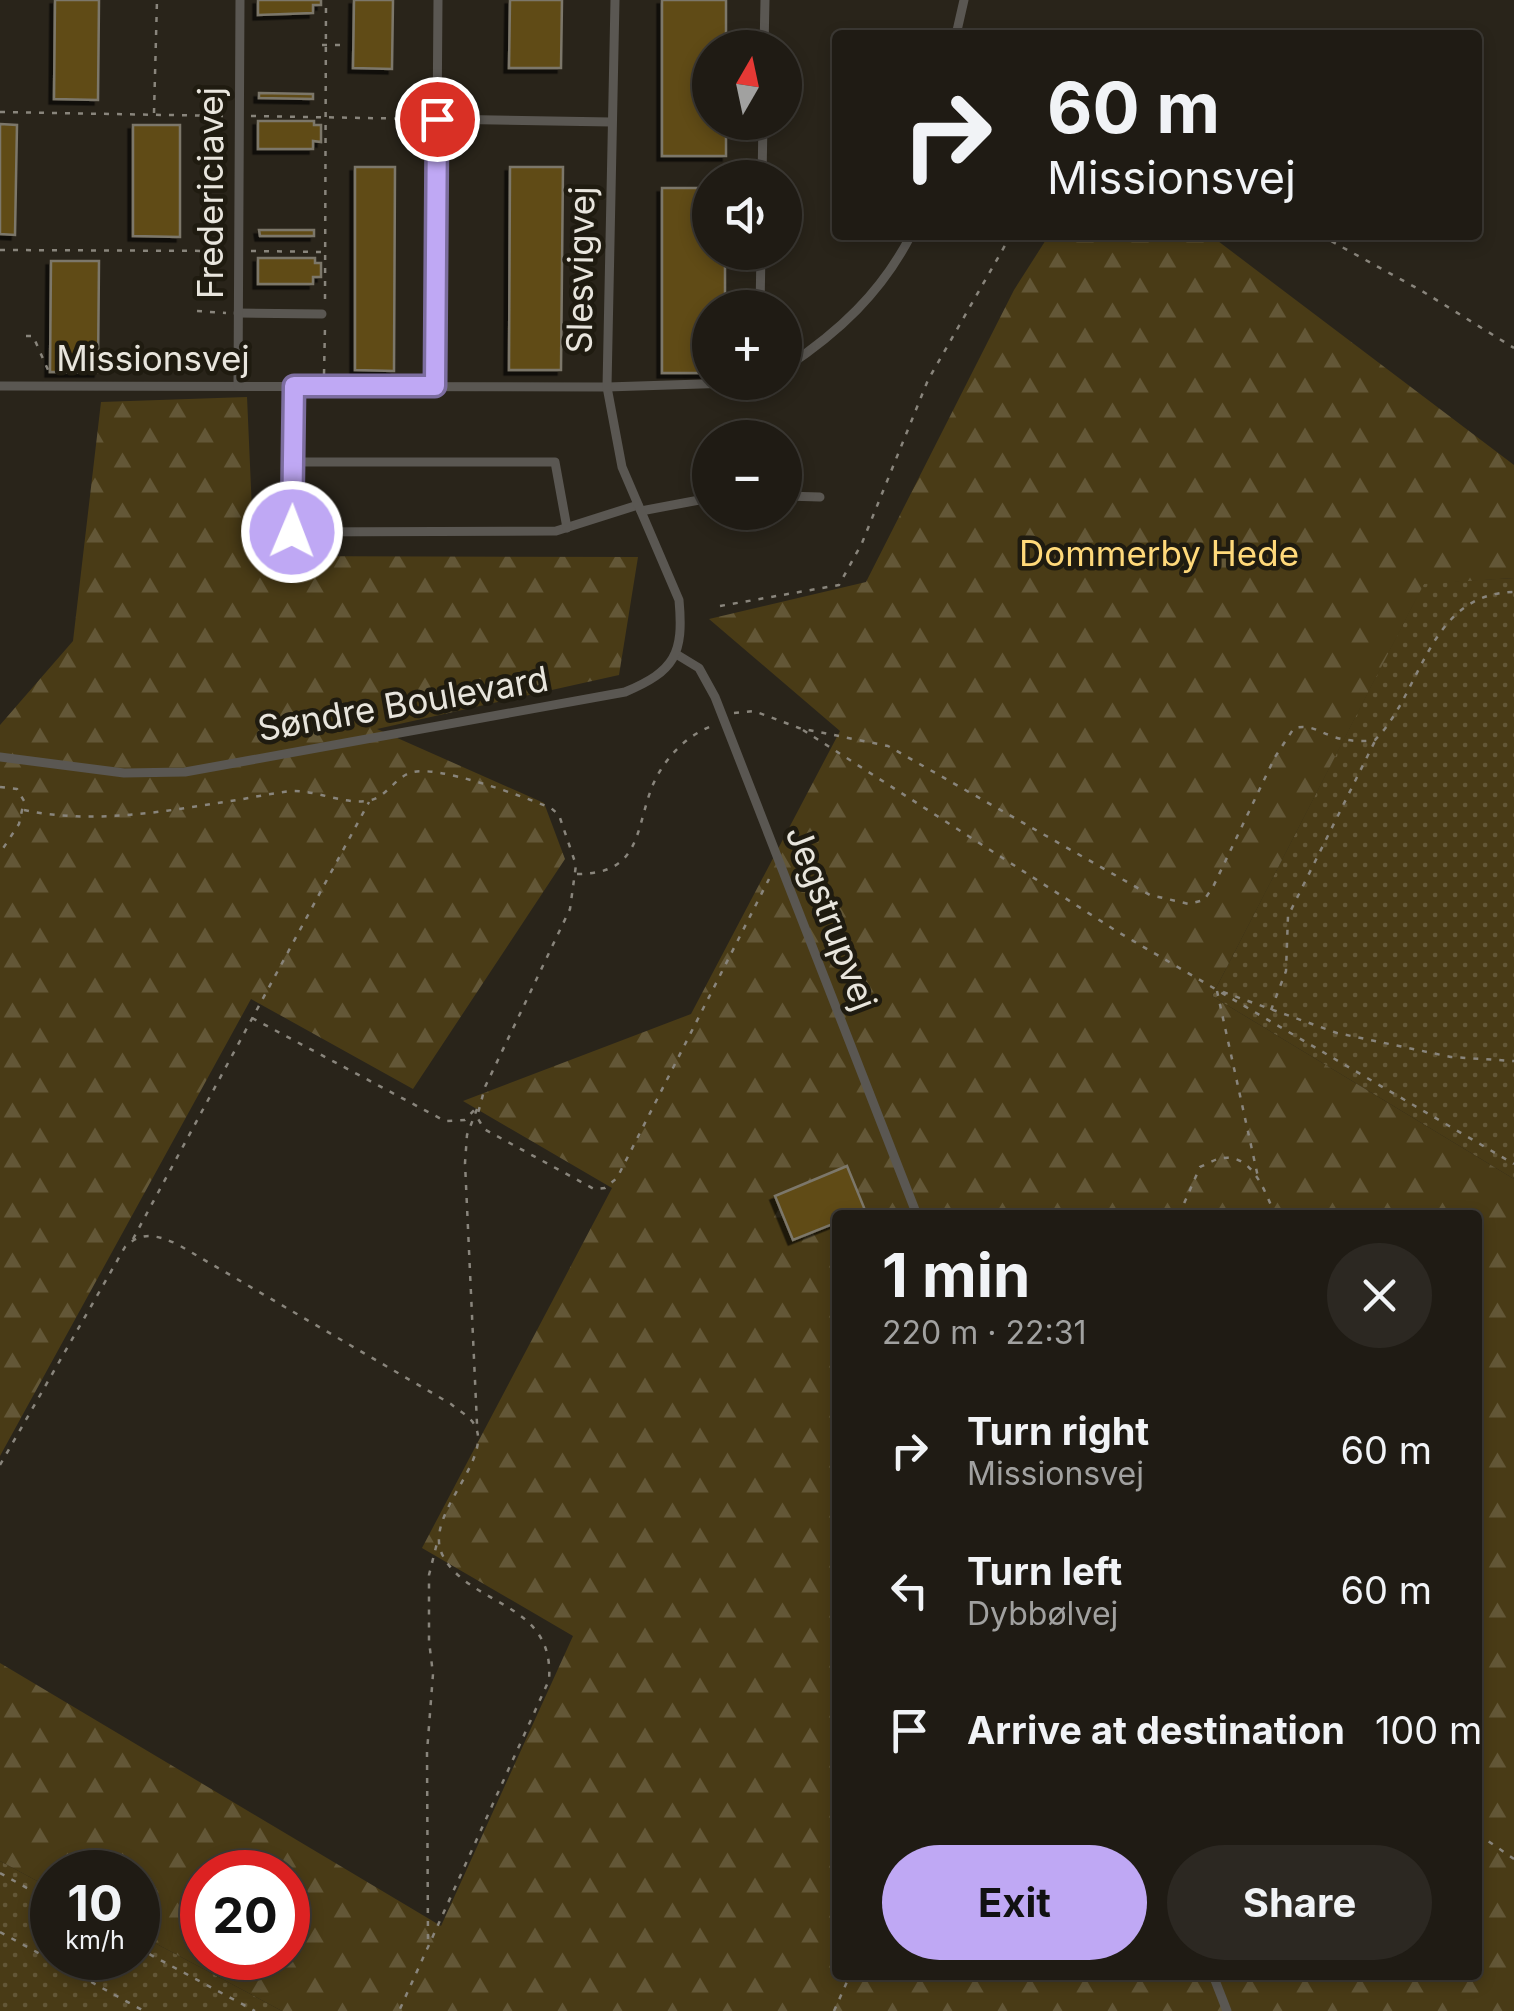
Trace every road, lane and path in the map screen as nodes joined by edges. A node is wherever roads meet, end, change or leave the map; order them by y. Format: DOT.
graph roads {
  1 [pos="158,0"];
  2 [pos="240,0"];
  3 [pos="326,0"];
  4 [pos="438,0"];
  5 [pos="615,0"];
  6 [pos="765,0"];
  7 [pos="964,0"];
  8 [pos="764,30"];
  9 [pos="957,30"];
  10 [pos="324,45"];
  11 [pos="348,45"];
  12 [pos="0,112"];
  13 [pos="154,114"];
  14 [pos="325,115"];
  15 [pos="240,116"];
  16 [pos="437,119"];
  17 [pos="611,122"];
  18 [pos="908,240"];
  19 [pos="1009,240"];
  20 [pos="1329,240"];
  21 [pos="0,250"];
  22 [pos="239,251"];
  23 [pos="325,252"];
  24 [pos="198,311"];
  25 [pos="238,314"];
  26 [pos="322,314"];
  27 [pos="26,336"];
  28 [pos="1514,348"];
  29 [pos="802,355"];
  30 [pos="692,385"];
  31 [pos="0,386"];
  32 [pos="51,386"];
  33 [pos="238,386"];
  34 [pos="294,386"];
  35 [pos="324,386"];
  36 [pos="435,386"];
  37 [pos="606,387"];
  38 [pos="292,462"];
  39 [pos="802,496"];
  40 [pos="820,497"];
  41 [pos="692,501"];
  42 [pos="640,508"];
  43 [pos="567,528"];
  44 [pos="1514,592"];
  45 [pos="720,606"];
  46 [pos="676,654"];
  47 [pos="724,718"];
  48 [pos="799,728"];
  49 [pos="1375,740"];
  50 [pos="0,757"];
  51 [pos="0,787"];
  52 [pos="370,801"];
  53 [pos="24,810"];
  54 [pos="0,854"];
  55 [pos="779,860"];
  56 [pos="576,874"];
  57 [pos="1217,990"];
  58 [pos="1271,1010"];
  59 [pos="252,1018"];
  60 [pos="1514,1061"];
  61 [pos="478,1106"];
  62 [pos="1514,1164"];
  63 [pos="1258,1176"];
  64 [pos="916,1210"];
  65 [pos="1181,1210"];
  66 [pos="1274,1210"];
  67 [pos="133,1239"];
  68 [pos="477,1431"];
  69 [pos="0,1465"];
  70 [pos="440,1532"];
  71 [pos="1482,1837"];
  72 [pos="1514,1858"];
  73 [pos="0,1874"];
  74 [pos="30,1890"];
  75 [pos="0,1932"];
  76 [pos="428,1941"];
  77 [pos="160,1960"];
  78 [pos="848,1980"];
  79 [pos="1215,1980"];
  80 [pos="144,2011"];
  81 [pos="255,2011"];
  82 [pos="399,2011"];
  83 [pos="834,2011"];
  84 [pos="1227,2011"];
  1 -- 13 [label="path"];
  2 -- 15 [label="lane, Fredericiavej"];
  3 -- 10 [label="path"];
  4 -- 16 [label="lane"];
  5 -- 17 [label="lane, Slesvigvej"];
  6 -- 8 [label="lane"];
  7 -- 9 [label="lane"];
  10 -- 11 [label="path"];
  10 -- 14 [label="path"];
  12 -- 13 [label="path"];
  13 -- 15 [label="path"];
  14 -- 15 [label="path"];
  14 -- 16 [label="path"];
  14 -- 23 [label="path"];
  15 -- 22 [label="lane, Fredericiavej"];
  16 -- 17 [label="lane"];
  16 -- 36 [label="lane"];
  17 -- 37 [label="lane, Slesvigvej"];
  18 -- 29 [label="lane"];
  19 -- 45 [label="path"];
  20 -- 28 [label="path"];
  21 -- 22 [label="path"];
  22 -- 23 [label="path"];
  22 -- 25 [label="lane, Fredericiavej"];
  23 -- 35 [label="path"];
  24 -- 25 [label="path"];
  25 -- 26 [label="lane"];
  25 -- 33 [label="lane, Fredericiavej"];
  27 -- 32 [label="path"];
  30 -- 37 [label="lane, Missionsvej"];
  31 -- 32 [label="lane, Missionsvej"];
  32 -- 33 [label="lane, Missionsvej"];
  33 -- 34 [label="lane, Missionsvej"];
  34 -- 35 [label="lane, Missionsvej"];
  34 -- 38 [label="lane"];
  35 -- 36 [label="lane, Missionsvej"];
  36 -- 37 [label="lane, Missionsvej"];
  37 -- 42 [label="lane, Slesvigvej"];
  38 -- 43 [label="lane"];
  38 -- 43 [label="lane"];
  39 -- 40 [label="lane"];
  41 -- 42 [label="lane"];
  42 -- 43 [label="lane"];
  42 -- 46 [label="lane, Slesvigvej"];
  44 -- 49 [label="path"];
  46 -- 47 [label="lane, Jegstrupvej"];
  46 -- 50 [label="lane, Søndre Boulevard"];
  47 -- 48 [label="path"];
  47 -- 55 [label="lane, Jegstrupvej"];
  47 -- 56 [label="path"];
  48 -- 49 [label="path"];
  48 -- 57 [label="path"];
  49 -- 58 [label="path"];
  51 -- 53 [label="path"];
  52 -- 53 [label="path"];
  52 -- 56 [label="path"];
  52 -- 59 [label="path"];
  53 -- 54 [label="path"];
  55 -- 61 [label="path"];
  55 -- 64 [label="lane, Jegstrupvej"];
  56 -- 61 [label="path"];
  57 -- 58 [label="path"];
  57 -- 62 [label="path"];
  57 -- 63 [label="path"];
  58 -- 60 [label="path"];
  59 -- 61 [label="path"];
  59 -- 67 [label="path"];
  61 -- 68 [label="path"];
  63 -- 65 [label="path"];
  63 -- 66 [label="path"];
  67 -- 68 [label="path"];
  67 -- 69 [label="path"];
  68 -- 70 [label="path"];
  70 -- 76 [label="path"];
  70 -- 76 [label="path"];
  71 -- 72 [label="path"];
  73 -- 74 [label="path"];
  75 -- 80 [label="path"];
  76 -- 82 [label="path"];
  77 -- 81 [label="path"];
  78 -- 83 [label="path"];
  79 -- 84 [label="lane"];
}
